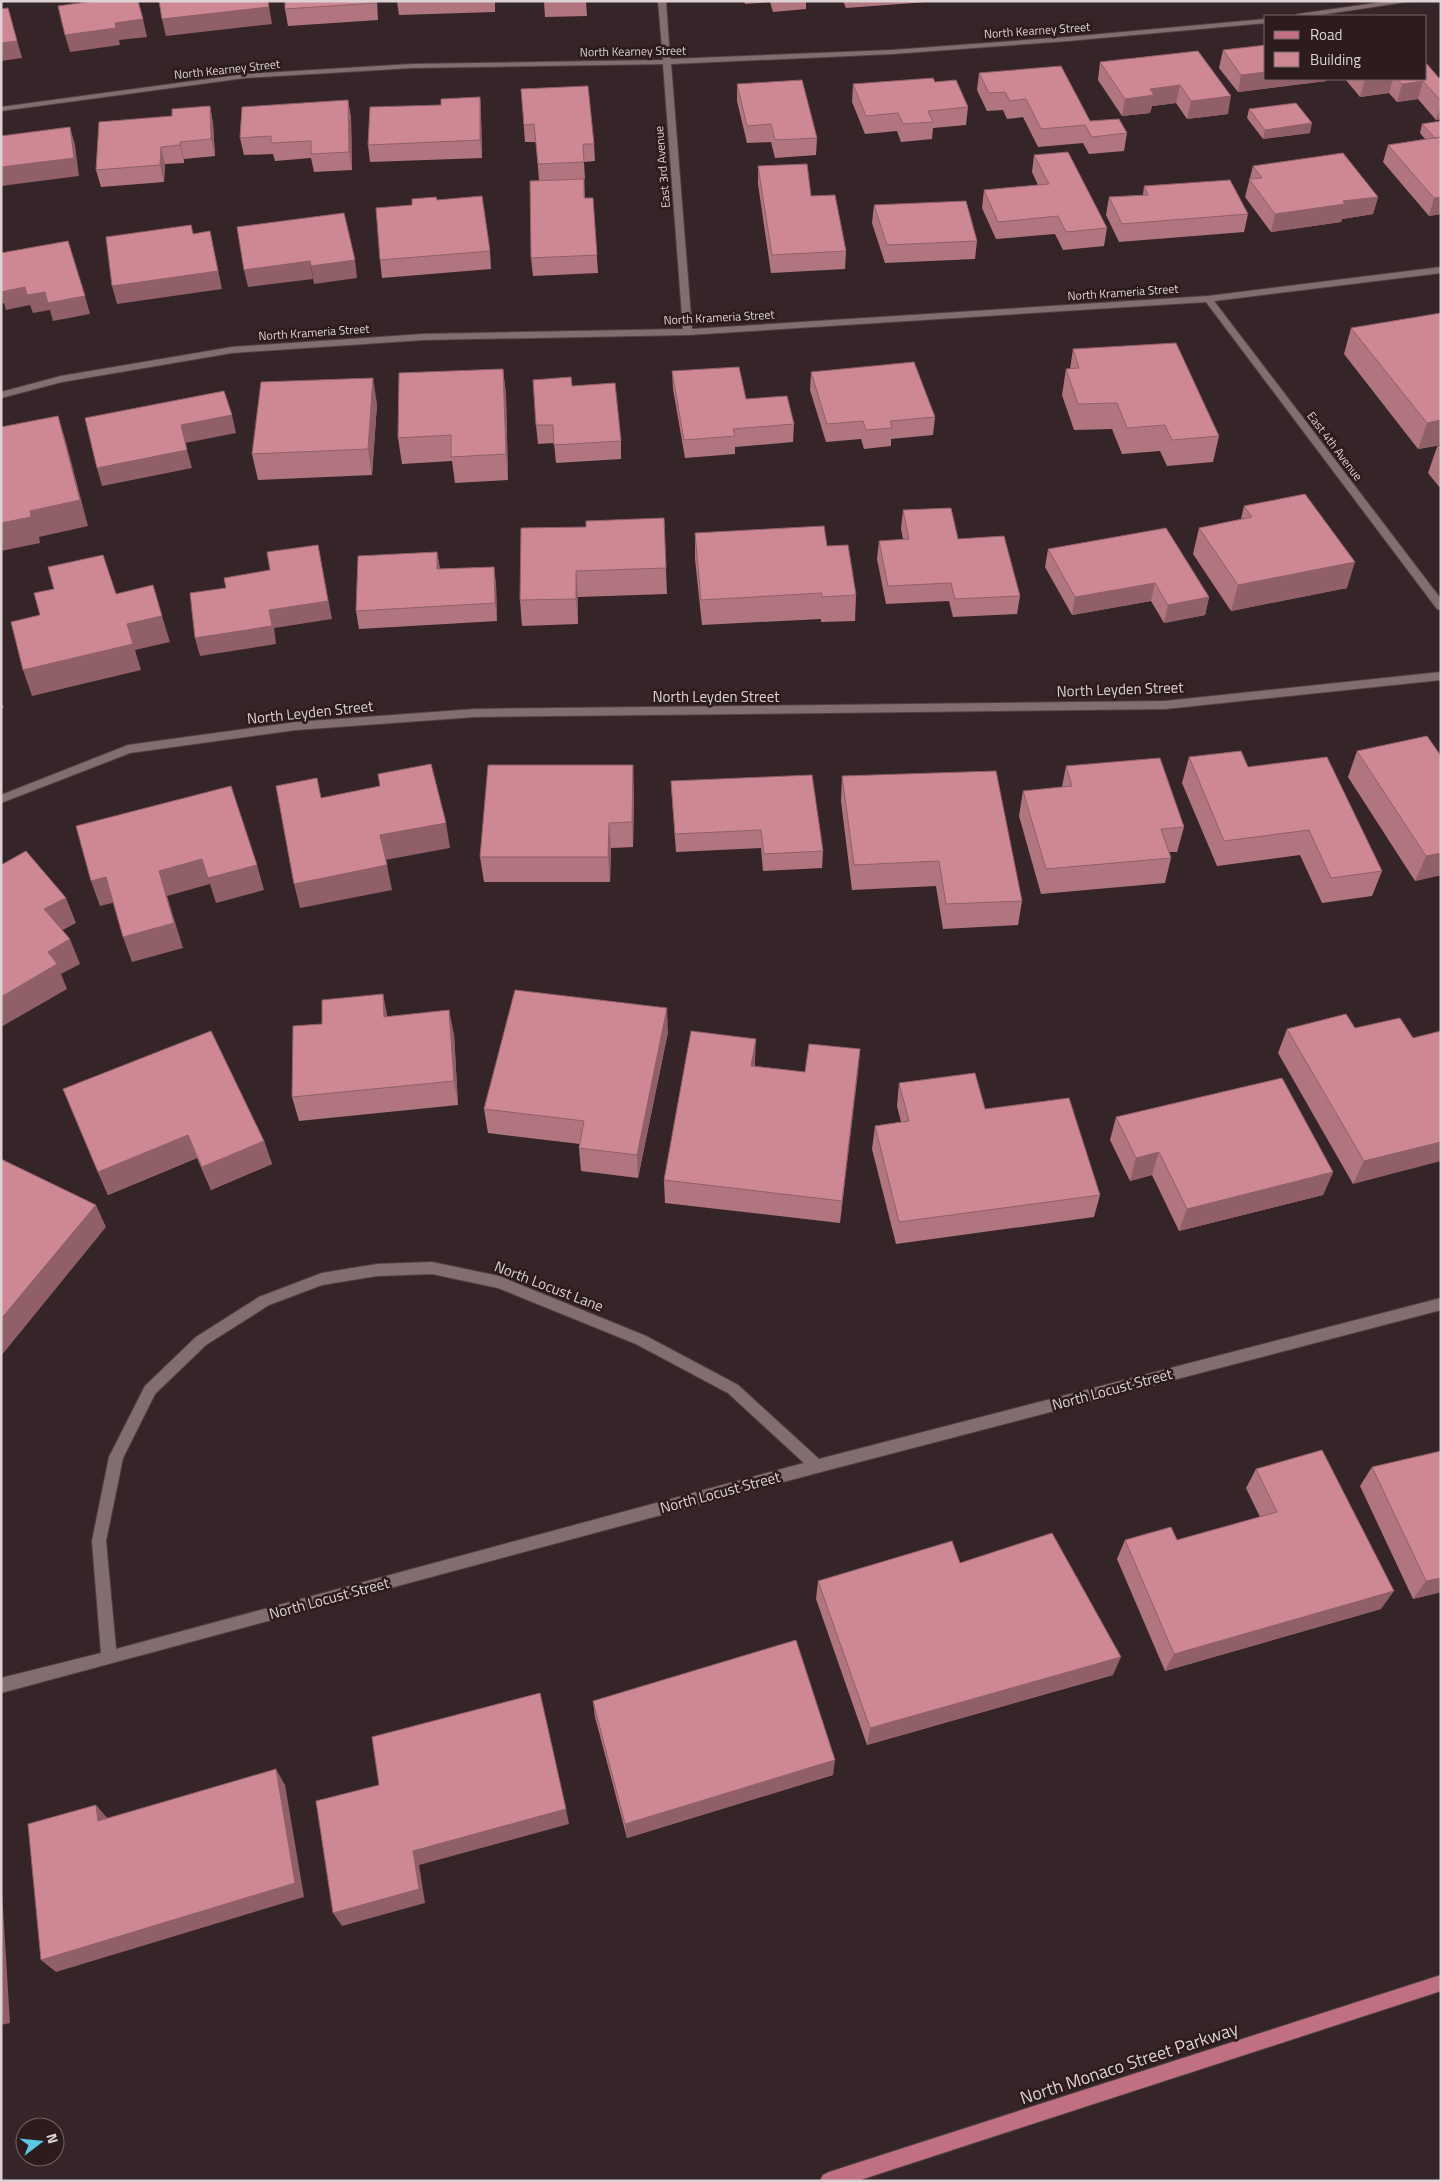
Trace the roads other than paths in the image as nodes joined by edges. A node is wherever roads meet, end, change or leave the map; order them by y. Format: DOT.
graph roads {
  1 [pos="662,1"];
  2 [pos="1409,1"];
  3 [pos="1305,15"];
  4 [pos="1264,20"];
  5 [pos="666,62"];
  6 [pos="1,109"];
  7 [pos="1441,270"];
  8 [pos="1208,299"];
  9 [pos="688,332"];
  10 [pos="1,395"];
  11 [pos="1441,607"];
  12 [pos="1441,676"];
  13 [pos="1,799"];
  14 [pos="1441,1304"];
  15 [pos="817,1466"];
  16 [pos="109,1658"];
  17 [pos="1,1686"];
  18 [pos="1441,1983"];
  19 [pos="829,2181"];
  1 -- 5 [label="street, East 3rd Avenue"];
  2 -- 3 [label="street"];
  4 -- 5 [label="street, North Kearney Street"];
  5 -- 6 [label="street, North Kearney Street"];
  5 -- 9 [label="street, East 3rd Avenue"];
  7 -- 8 [label="street, North Krameria Street"];
  8 -- 9 [label="street, North Krameria Street"];
  8 -- 11 [label="street, East 4th Avenue"];
  9 -- 10 [label="street, North Krameria Street"];
  12 -- 13 [label="street, North Leyden Street"];
  14 -- 15 [label="street, North Locust Street"];
  15 -- 16 [label="street, North Locust Street"];
  15 -- 16 [label="street, North Locust Lane"];
  16 -- 17 [label="street, North Locust Street"];
  18 -- 19 [label="main road, North Monaco Street Parkway"];
}
